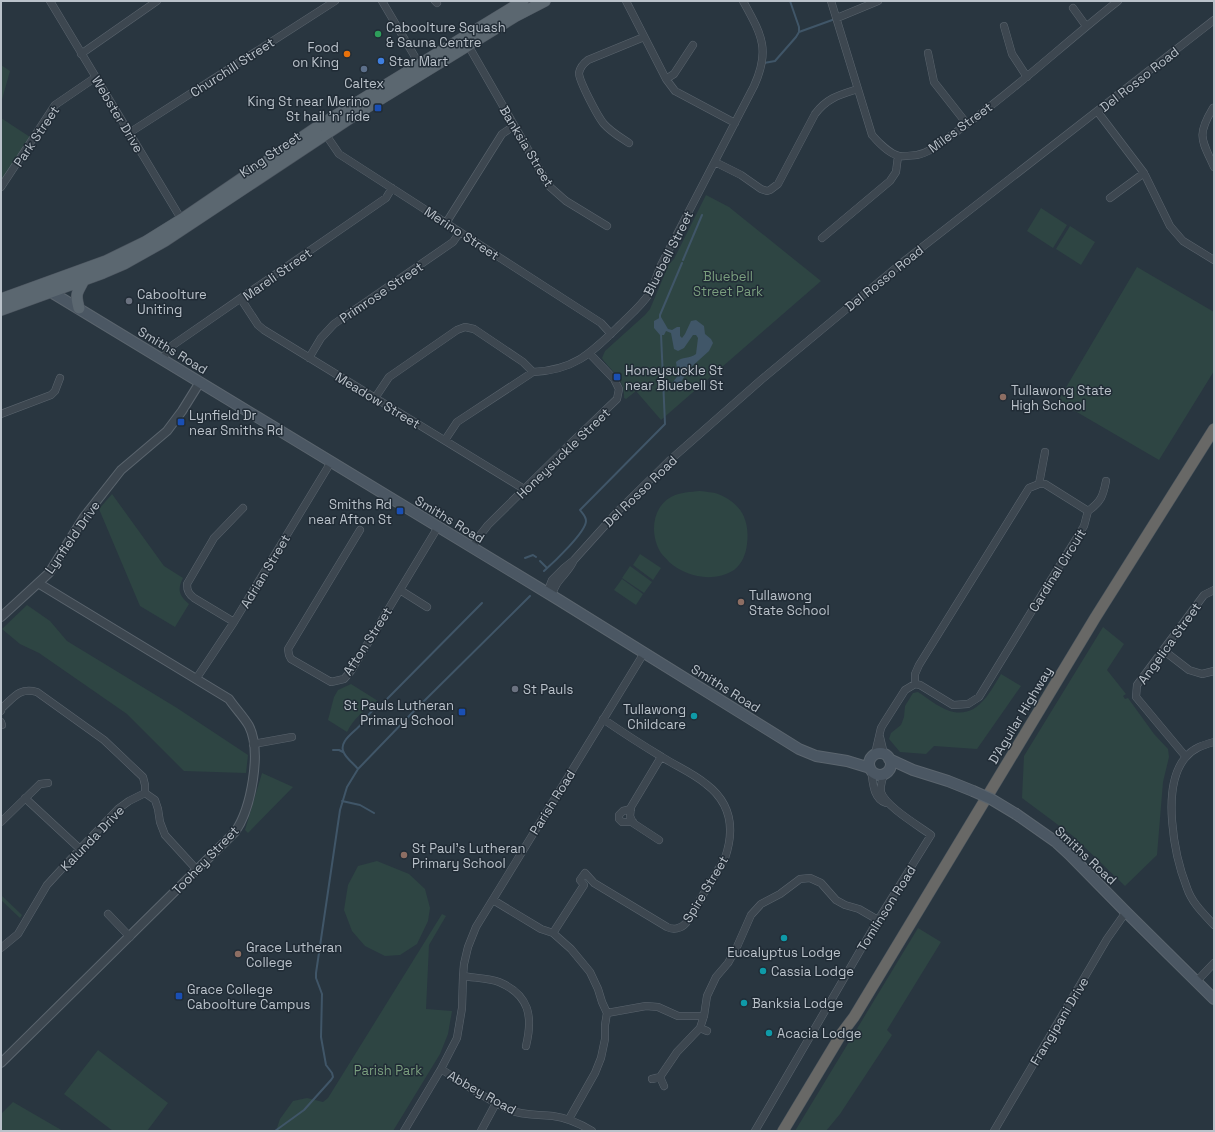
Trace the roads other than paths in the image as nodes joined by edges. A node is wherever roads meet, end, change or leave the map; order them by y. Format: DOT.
graph roads {
  1 [pos="50,1"];
  2 [pos="157,1"];
  3 [pos="335,1"];
  4 [pos="382,1"];
  5 [pos="545,1"];
  6 [pos="626,1"];
  7 [pos="743,1"];
  8 [pos="831,1"];
  9 [pos="878,1"];
  10 [pos="1118,1"];
  11 [pos="519,2"];
  12 [pos="1073,8"];
  13 [pos="836,18"];
  14 [pos="1214,20"];
  15 [pos="1004,26"];
  16 [pos="1086,26"];
  17 [pos="644,37"];
  18 [pos="468,45"];
  19 [pos="692,45"];
  20 [pos="928,53"];
  21 [pos="81,54"];
  22 [pos="422,68"];
  23 [pos="96,77"];
  24 [pos="1027,77"];
  25 [pos="666,79"];
  26 [pos="858,89"];
  27 [pos="1213,108"];
  28 [pos="1097,111"];
  29 [pos="735,123"];
  30 [pos="967,124"];
  31 [pos="514,126"];
  32 [pos="322,130"];
  33 [pos="129,133"];
  34 [pos="629,143"];
  35 [pos="898,156"];
  36 [pos="715,162"];
  37 [pos="1214,167"];
  38 [pos="1144,173"];
  39 [pos="1,188"];
  40 [pos="392,188"];
  41 [pos="1110,198"];
  42 [pos="184,223"];
  43 [pos="446,223"];
  44 [pos="607,226"];
  45 [pos="460,232"];
  46 [pos="822,238"];
  47 [pos="1214,260"];
  48 [pos="84,280"];
  49 [pos="50,287"];
  50 [pos="1,299"];
  51 [pos="241,299"];
  52 [pos="79,308"];
  53 [pos="1,310"];
  54 [pos="611,334"];
  55 [pos="590,354"];
  56 [pos="309,358"];
  57 [pos="162,359"];
  58 [pos="533,372"];
  59 [pos="60,378"];
  60 [pos="200,382"];
  61 [pos="375,398"];
  62 [pos="1,414"];
  63 [pos="1214,429"];
  64 [pos="445,440"];
  65 [pos="1045,452"];
  66 [pos="331,462"];
  67 [pos="1106,481"];
  68 [pos="1039,484"];
  69 [pos="524,490"];
  70 [pos="243,508"];
  71 [pos="1088,511"];
  72 [pos="438,527"];
  73 [pos="360,530"];
  74 [pos="472,548"];
  75 [pos="38,583"];
  76 [pos="400,590"];
  77 [pos="1214,590"];
  78 [pos="550,594"];
  79 [pos="427,607"];
  80 [pos="1,617"];
  81 [pos="234,622"];
  82 [pos="1163,650"];
  83 [pos="644,653"];
  84 [pos="1214,671"];
  85 [pos="196,679"];
  86 [pos="915,684"];
  87 [pos="1,711"];
  88 [pos="603,719"];
  89 [pos="292,737"];
  90 [pos="1214,742"];
  91 [pos="253,744"];
  92 [pos="880,756"];
  93 [pos="661,757"];
  94 [pos="1186,757"];
  95 [pos="847,761"];
  96 [pos="870,769"];
  97 [pos="913,770"];
  98 [pos="885,773"];
  99 [pos="48,783"];
  100 [pos="145,793"];
  101 [pos="25,798"];
  102 [pos="888,804"];
  103 [pos="631,809"];
  104 [pos="1,822"];
  105 [pos="633,822"];
  106 [pos="659,840"];
  107 [pos="80,849"];
  108 [pos="197,870"];
  109 [pos="594,883"];
  110 [pos="584,885"];
  111 [pos="493,900"];
  112 [pos="1126,912"];
  113 [pos="108,914"];
  114 [pos="878,920"];
  115 [pos="1214,925"];
  116 [pos="553,933"];
  117 [pos="130,937"];
  118 [pos="1,948"];
  119 [pos="1214,963"];
  120 [pos="463,976"];
  121 [pos="1196,982"];
  122 [pos="1214,999"];
  123 [pos="607,1012"];
  124 [pos="704,1016"];
  125 [pos="854,1017"];
  126 [pos="526,1046"];
  127 [pos="1,1063"];
  128 [pos="441,1070"];
  129 [pos="660,1077"];
  130 [pos="652,1079"];
  131 [pos="664,1086"];
  132 [pos="496,1103"];
  133 [pos="569,1119"];
  134 [pos="404,1131"];
  135 [pos="481,1131"];
  136 [pos="592,1131"];
  137 [pos="755,1131"];
  138 [pos="782,1131"];
  139 [pos="788,1131"];
  140 [pos="994,1131"];
  1 -- 21 [label="street, Webster Drive"];
  2 -- 21 [label="street"];
  3 -- 33 [label="street, Churchill Street"];
  4 -- 22 [label="street"];
  5 -- 18 [label="main road, King Street"];
  6 -- 17 [label="street"];
  7 -- 29 [label="street, Bluebell Street"];
  8 -- 13 [label="street"];
  9 -- 13 [label="street"];
  10 -- 16 [label="street, Miles Street"];
  11 -- 22 [label="main road, King Street"];
  12 -- 16 [label="street"];
  13 -- 26 [label="street"];
  14 -- 28 [label="street, Del Rosso Road"];
  15 -- 24 [label="street"];
  16 -- 24 [label="street, Miles Street"];
  17 -- 25 [label="street"];
  17 -- 34 [label="street"];
  18 -- 22 [label="main road, King Street"];
  18 -- 31 [label="street, Banksia Street"];
  19 -- 25 [label="street"];
  20 -- 30 [label="street"];
  21 -- 23 [label="street, Webster Drive"];
  22 -- 32 [label="main road, King Street"];
  23 -- 33 [label="street, Webster Drive"];
  23 -- 39 [label="street, Park Street"];
  24 -- 30 [label="street, Miles Street"];
  25 -- 29 [label="street"];
  26 -- 35 [label="street"];
  26 -- 36 [label="street"];
  27 -- 37 [label="street"];
  28 -- 38 [label="street"];
  28 -- 78 [label="street, Del Rosso Road"];
  29 -- 36 [label="street, Bluebell Street"];
  30 -- 35 [label="street, Miles Street"];
  31 -- 43 [label="street"];
  31 -- 44 [label="street, Banksia Street"];
  32 -- 40 [label="street, Merino Street"];
  32 -- 42 [label="main road, King Street"];
  33 -- 42 [label="street, Webster Drive"];
  35 -- 46 [label="street"];
  36 -- 54 [label="street, Bluebell Street"];
  38 -- 41 [label="street"];
  38 -- 47 [label="street"];
  40 -- 43 [label="street, Merino Street"];
  40 -- 51 [label="street, Mareli Street"];
  42 -- 48 [label="main road, King Street"];
  42 -- 49 [label="main road, King Street"];
  43 -- 45 [label="street, Merino Street"];
  45 -- 54 [label="street, Merino Street"];
  45 -- 56 [label="street, Primrose Street"];
  48 -- 49 [label="main road, King Street"];
  48 -- 52 [label="main road"];
  49 -- 50 [label="main road, King Street"];
  49 -- 52 [label="main road, Smiths Road"];
  49 -- 53 [label="main road, King Street"];
  51 -- 56 [label="street, Meadow Street"];
  51 -- 57 [label="street, Mareli Street"];
  52 -- 57 [label="main road, Smiths Road"];
  54 -- 55 [label="street, Bluebell Street"];
  55 -- 58 [label="street, Bluebell Street"];
  55 -- 69 [label="street, Honeysuckle Street"];
  56 -- 61 [label="street, Meadow Street"];
  57 -- 60 [label="main road, Smiths Road"];
  58 -- 61 [label="street"];
  58 -- 64 [label="street, Bluebell Street"];
  59 -- 62 [label="street"];
  60 -- 66 [label="main road, Smiths Road"];
  60 -- 75 [label="street, Lynfield Drive"];
  61 -- 64 [label="street, Meadow Street"];
  63 -- 125 [label="highway, D'Aguilar Highway"];
  64 -- 69 [label="street, Meadow Street"];
  65 -- 68 [label="street"];
  66 -- 72 [label="main road, Smiths Road"];
  66 -- 81 [label="street, Adrian Street"];
  67 -- 71 [label="street"];
  68 -- 71 [label="street, Cardinal Circuit"];
  68 -- 86 [label="street"];
  69 -- 74 [label="street, Honeysuckle Street"];
  70 -- 81 [label="street"];
  71 -- 86 [label="street, Cardinal Circuit"];
  72 -- 74 [label="main road, Smiths Road"];
  72 -- 76 [label="street, Afton Street"];
  73 -- 76 [label="street, Afton Street"];
  74 -- 78 [label="main road, Smiths Road"];
  75 -- 80 [label="street, Lynfield Drive"];
  75 -- 85 [label="street, Toohey Street"];
  76 -- 79 [label="street"];
  77 -- 82 [label="street, Angelica Street"];
  78 -- 83 [label="main road, Smiths Road"];
  81 -- 85 [label="street, Adrian Street"];
  82 -- 84 [label="street"];
  82 -- 94 [label="street, Angelica Street"];
  83 -- 88 [label="street, Parish Road"];
  83 -- 95 [label="main road, Smiths Road"];
  85 -- 91 [label="street, Toohey Street"];
  86 -- 92 [label="street"];
  87 -- 100 [label="street"];
  88 -- 93 [label="street, Spire Street"];
  88 -- 111 [label="street, Parish Road"];
  89 -- 91 [label="street"];
  90 -- 94 [label="street"];
  91 -- 108 [label="street, Toohey Street"];
  92 -- 95 [label="main road, Smiths Road"];
  92 -- 96 [label="main road"];
  92 -- 97 [label="main road, Smiths Road"];
  92 -- 98 [label="main road"];
  93 -- 103 [label="street"];
  93 -- 109 [label="street, Spire Street"];
  94 -- 115 [label="street"];
  95 -- 96 [label="main road, Smiths Road"];
  96 -- 98 [label="main road"];
  96 -- 102 [label="street, Tomlinson Road"];
  97 -- 98 [label="main road, Smiths Road"];
  97 -- 112 [label="main road, Smiths Road, bridge"];
  98 -- 102 [label="street"];
  99 -- 101 [label="street"];
  100 -- 107 [label="street, Kalunda Drive"];
  100 -- 108 [label="street"];
  101 -- 104 [label="street"];
  101 -- 107 [label="street"];
  102 -- 114 [label="street, Tomlinson Road"];
  103 -- 105 [label="street"];
  103 -- 105 [label="street"];
  105 -- 106 [label="street"];
  107 -- 118 [label="street, Kalunda Drive"];
  108 -- 117 [label="street, Toohey Street"];
  109 -- 110 [label="street"];
  109 -- 110 [label="street, Spire Street"];
  110 -- 116 [label="street, Spire Street"];
  111 -- 116 [label="street"];
  111 -- 120 [label="street, Parish Road"];
  112 -- 121 [label="main road, Smiths Road"];
  112 -- 140 [label="street, Frangipani Drive"];
  113 -- 117 [label="street"];
  114 -- 124 [label="street"];
  114 -- 137 [label="street, Tomlinson Road"];
  116 -- 123 [label="street"];
  117 -- 127 [label="street, Toohey Street"];
  119 -- 121 [label="street"];
  120 -- 126 [label="street"];
  120 -- 128 [label="street, Parish Road"];
  121 -- 122 [label="main road, Smiths Road"];
  123 -- 124 [label="street"];
  123 -- 133 [label="street"];
  124 -- 129 [label="street"];
  125 -- 138 [label="highway, D'Aguilar Highway"];
  125 -- 139 [label="highway, D'Aguilar Highway"];
  128 -- 132 [label="street, Abbey Road"];
  128 -- 134 [label="street, Parish Road"];
  129 -- 130 [label="street"];
  129 -- 131 [label="street"];
  132 -- 133 [label="street, Abbey Road"];
  132 -- 135 [label="street"];
  133 -- 136 [label="street, Abbey Road"];
}
